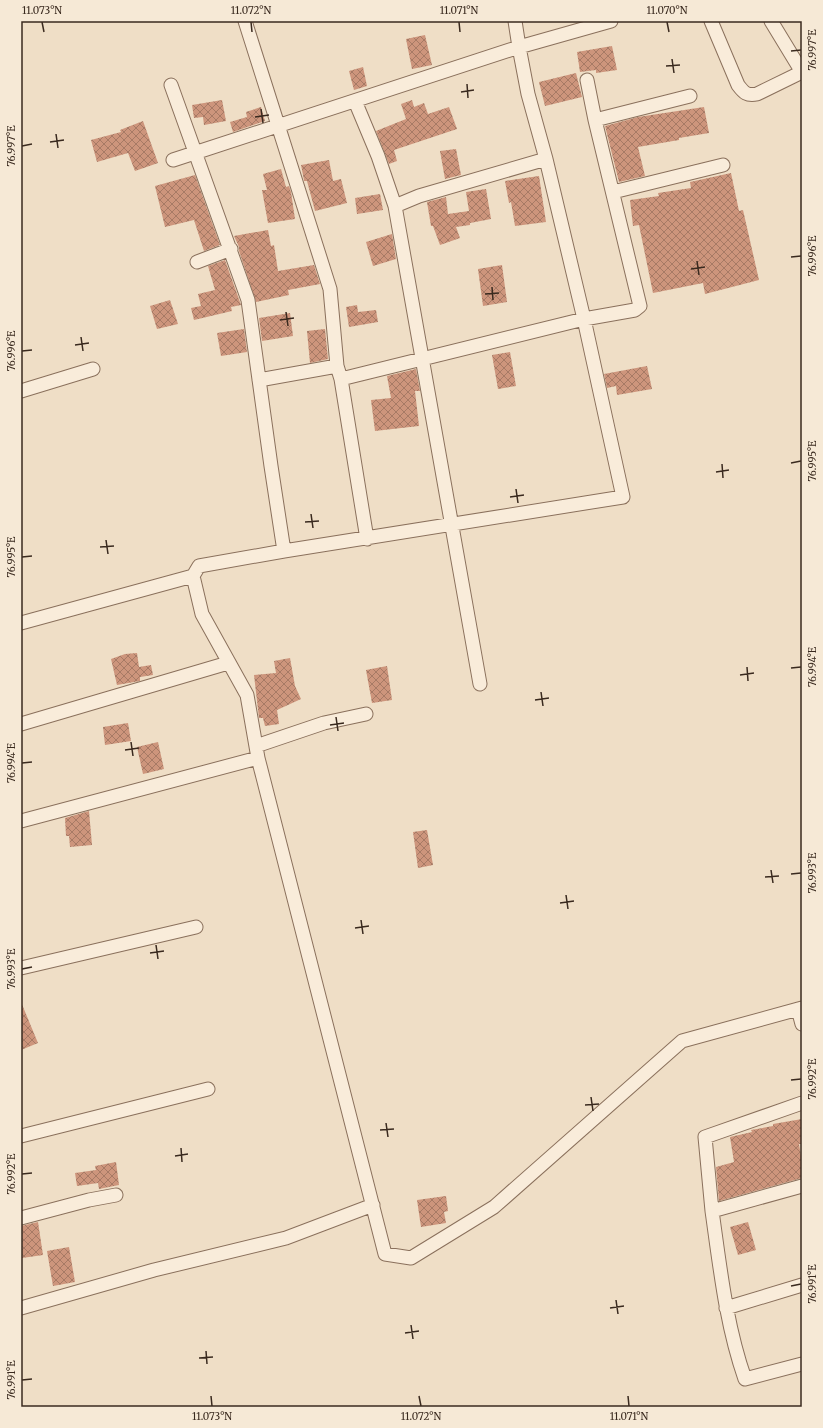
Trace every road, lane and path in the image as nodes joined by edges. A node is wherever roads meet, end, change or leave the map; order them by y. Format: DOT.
graph roads {
  1 [pos="245,21"];
  2 [pos="515,21"];
  3 [pos="611,21"];
  4 [pos="710,21"];
  5 [pos="771,21"];
  6 [pos="519,47"];
  7 [pos="802,72"];
  8 [pos="587,80"];
  9 [pos="172,85"];
  10 [pos="690,96"];
  11 [pos="355,101"];
  12 [pos="595,120"];
  13 [pos="278,126"];
  14 [pos="195,153"];
  15 [pos="546,159"];
  16 [pos="173,160"];
  17 [pos="723,165"];
  18 [pos="613,192"];
  19 [pos="394,206"];
  20 [pos="231,249"];
  21 [pos="197,262"];
  22 [pos="584,318"];
  23 [pos="421,359"];
  24 [pos="337,366"];
  25 [pos="93,369"];
  26 [pos="341,379"];
  27 [pos="259,380"];
  28 [pos="21,391"];
  29 [pos="451,524"];
  30 [pos="367,539"];
  31 [pos="284,551"];
  32 [pos="193,576"];
  33 [pos="21,623"];
  34 [pos="228,663"];
  35 [pos="480,684"];
  36 [pos="366,714"];
  37 [pos="21,724"];
  38 [pos="257,752"];
  39 [pos="21,821"];
  40 [pos="196,927"];
  41 [pos="21,968"];
  42 [pos="800,1009"];
  43 [pos="802,1024"];
  44 [pos="208,1089"];
  45 [pos="802,1103"];
  46 [pos="21,1136"];
  47 [pos="802,1186"];
  48 [pos="116,1195"];
  49 [pos="373,1205"];
  50 [pos="712,1211"];
  51 [pos="21,1218"];
  52 [pos="802,1285"];
  53 [pos="21,1308"];
  54 [pos="726,1308"];
  55 [pos="802,1364"];
  1 -- 13 [label="street"];
  2 -- 6 [label="street"];
  3 -- 6 [label="street"];
  4 -- 7 [label="street"];
  5 -- 7 [label="street"];
  6 -- 11 [label="street"];
  6 -- 15 [label="street"];
  8 -- 12 [label="street"];
  9 -- 14 [label="street"];
  10 -- 12 [label="street"];
  11 -- 13 [label="street"];
  11 -- 19 [label="street"];
  12 -- 18 [label="street"];
  13 -- 14 [label="street"];
  13 -- 24 [label="street"];
  14 -- 16 [label="street"];
  14 -- 20 [label="street"];
  15 -- 19 [label="street"];
  15 -- 22 [label="street"];
  17 -- 18 [label="street"];
  18 -- 22 [label="street"];
  19 -- 23 [label="street"];
  20 -- 21 [label="street"];
  20 -- 27 [label="street"];
  22 -- 23 [label="street"];
  22 -- 29 [label="street"];
  23 -- 26 [label="street"];
  23 -- 29 [label="street"];
  24 -- 26 [label="street"];
  24 -- 27 [label="street"];
  25 -- 28 [label="street"];
  26 -- 30 [label="street"];
  27 -- 31 [label="street"];
  29 -- 30 [label="street"];
  29 -- 35 [label="street"];
  30 -- 31 [label="street"];
  31 -- 32 [label="street"];
  32 -- 33 [label="street"];
  32 -- 34 [label="street"];
  34 -- 37 [label="street"];
  34 -- 38 [label="street"];
  36 -- 38 [label="street"];
  38 -- 39 [label="street"];
  38 -- 49 [label="street"];
  40 -- 41 [label="street"];
  42 -- 43 [label="street"];
  42 -- 49 [label="street"];
  44 -- 46 [label="street"];
  45 -- 50 [label="street"];
  47 -- 50 [label="street"];
  48 -- 51 [label="street"];
  49 -- 53 [label="street"];
  50 -- 54 [label="street"];
  52 -- 54 [label="street"];
  54 -- 55 [label="street"];
}
